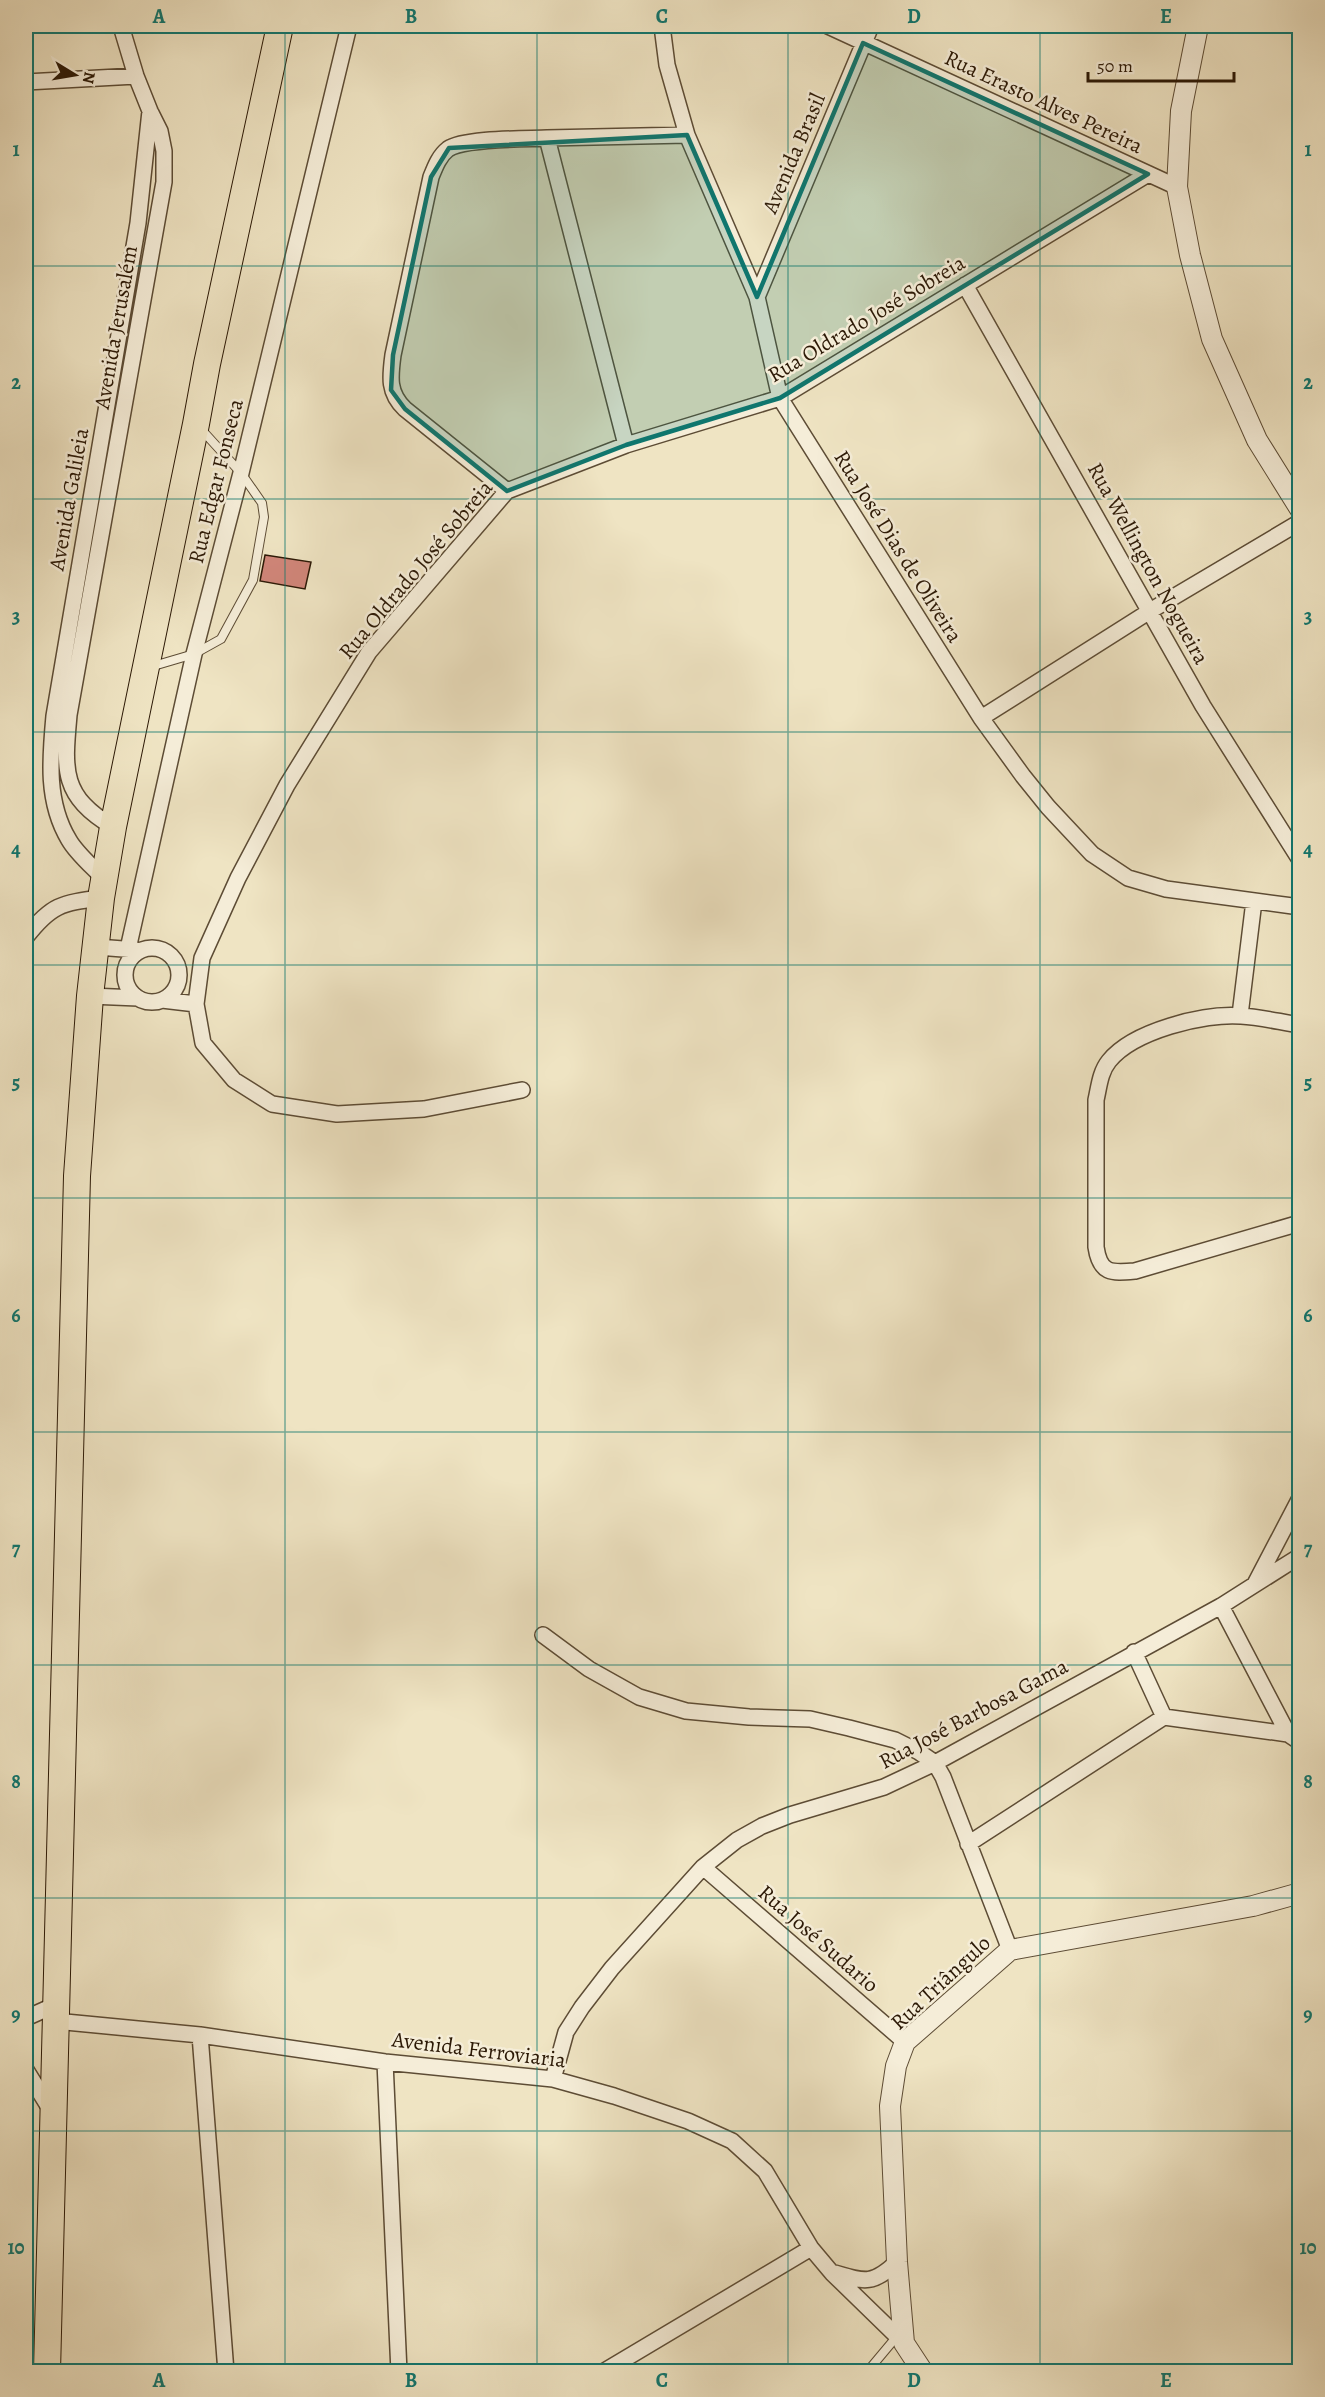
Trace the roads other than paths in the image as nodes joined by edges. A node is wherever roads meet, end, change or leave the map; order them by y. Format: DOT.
graph roads {
  1 [pos="121,26"];
  2 [pos="129,26"];
  3 [pos="280,26"];
  4 [pos="349,26"];
  5 [pos="662,26"];
  6 [pos="828,26"];
  7 [pos="871,26"];
  8 [pos="1198,26"];
  9 [pos="126,43"];
  10 [pos="863,44"];
  11 [pos="136,76"];
  12 [pos="26,82"];
  13 [pos="150,111"];
  14 [pos="687,135"];
  15 [pos="547,138"];
  16 [pos="1148,174"];
  17 [pos="1177,187"];
  18 [pos="965,285"];
  19 [pos="757,297"];
  20 [pos="780,398"];
  21 [pos="196,424"];
  22 [pos="626,445"];
  23 [pos="241,473"];
  24 [pos="507,491"];
  25 [pos="1299,509"];
  26 [pos="1299,522"];
  27 [pos="1150,611"];
  28 [pos="194,654"];
  29 [pos="144,669"];
  30 [pos="981,718"];
  31 [pos="112,827"];
  32 [pos="1299,860"];
  33 [pos="102,888"];
  34 [pos="1254,901"];
  35 [pos="1299,907"];
  36 [pos="26,937"];
  37 [pos="96,946"];
  38 [pos="135,949"];
  39 [pos="169,954"];
  40 [pos="202,958"];
  41 [pos="90,996"];
  42 [pos="138,998"];
  43 [pos="162,1000"];
  44 [pos="196,1004"];
  45 [pos="1240,1016"];
  46 [pos="1299,1025"];
  47 [pos="522,1090"];
  48 [pos="1299,1223"];
  49 [pos="1299,1498"];
  50 [pos="1299,1557"];
  51 [pos="1255,1584"];
  52 [pos="1221,1605"];
  53 [pos="543,1635"];
  54 [pos="1134,1652"];
  55 [pos="1164,1717"];
  56 [pos="1294,1738"];
  57 [pos="935,1763"];
  58 [pos="968,1844"];
  59 [pos="703,1867"];
  60 [pos="1299,1893"];
  61 [pos="1010,1950"];
  62 [pos="55,2013"];
  63 [pos="26,2018"];
  64 [pos="200,2035"];
  65 [pos="905,2042"];
  66 [pos="385,2062"];
  67 [pos="26,2070"];
  68 [pos="553,2079"];
  69 [pos="54,2115"];
  70 [pos="811,2248"];
  71 [pos="897,2262"];
  72 [pos="832,2273"];
  73 [pos="901,2337"];
  74 [pos="47,2372"];
  75 [pos="226,2372"];
  76 [pos="399,2372"];
  77 [pos="603,2372"];
  78 [pos="867,2372"];
  79 [pos="922,2372"];
  1 -- 9 [label="street, Avenida Jerusalém"];
  2 -- 9 [label="street"];
  3 -- 21 [label="highway"];
  4 -- 23 [label="street, Rua Edgar Fonseca"];
  5 -- 14 [label="street, Rua José Dias de Oliveira"];
  6 -- 10 [label="street, Rua Erasto Alves Pereira"];
  7 -- 10 [label="street, Avenida Brasil"];
  8 -- 17 [label="street"];
  9 -- 11 [label="street, Avenida Jerusalém"];
  10 -- 16 [label="street, Rua Erasto Alves Pereira"];
  10 -- 19 [label="street, Avenida Brasil"];
  11 -- 12 [label="street"];
  11 -- 13 [label="street, Avenida Jerusalém"];
  13 -- 31 [label="street, Avenida Jerusalém"];
  13 -- 33 [label="street, Avenida Galileia"];
  14 -- 15 [label="street"];
  14 -- 19 [label="street, Rua José Dias de Oliveira"];
  15 -- 22 [label="street"];
  15 -- 24 [label="street"];
  16 -- 17 [label="street, Rua Erasto Alves Pereira"];
  16 -- 18 [label="street, Rua Oldrado José Sobreia"];
  17 -- 25 [label="street"];
  18 -- 20 [label="street, Rua Oldrado José Sobreia"];
  18 -- 27 [label="street, Rua Wellington Nogueira"];
  19 -- 20 [label="street, Rua José Dias de Oliveira"];
  20 -- 22 [label="street, Rua Oldrado José Sobreia"];
  20 -- 30 [label="street, Rua José Dias de Oliveira"];
  21 -- 23 [label="lane"];
  21 -- 29 [label="highway"];
  22 -- 24 [label="street, Rua Oldrado José Sobreia"];
  23 -- 28 [label="street, Rua Edgar Fonseca"];
  23 -- 28 [label="lane"];
  24 -- 40 [label="street, Rua Oldrado José Sobreia"];
  26 -- 27 [label="street"];
  27 -- 30 [label="street"];
  27 -- 32 [label="street, Rua Wellington Nogueira"];
  28 -- 29 [label="lane"];
  28 -- 38 [label="street, Rua Edgar Fonseca"];
  29 -- 31 [label="highway"];
  30 -- 34 [label="street, Rua José Dias de Oliveira"];
  31 -- 33 [label="highway"];
  33 -- 36 [label="street"];
  33 -- 37 [label="highway"];
  34 -- 35 [label="street, Rua José Dias de Oliveira"];
  34 -- 45 [label="street"];
  37 -- 38 [label="street"];
  37 -- 41 [label="highway"];
  38 -- 39 [label="street"];
  38 -- 42 [label="street"];
  39 -- 40 [label="street"];
  39 -- 43 [label="street"];
  40 -- 44 [label="street, Rua Oldrado José Sobreia"];
  41 -- 42 [label="street"];
  41 -- 62 [label="highway"];
  42 -- 43 [label="street"];
  43 -- 44 [label="street"];
  44 -- 47 [label="street, Rua Oldrado José Sobreia"];
  45 -- 46 [label="street"];
  45 -- 48 [label="street"];
  49 -- 51 [label="street"];
  50 -- 51 [label="street, Rua José Barbosa Gama"];
  51 -- 52 [label="street, Rua José Barbosa Gama"];
  52 -- 54 [label="street, Rua José Barbosa Gama"];
  52 -- 56 [label="street"];
  53 -- 57 [label="street"];
  54 -- 55 [label="street"];
  54 -- 57 [label="street, Rua José Barbosa Gama"];
  55 -- 56 [label="street"];
  55 -- 58 [label="street"];
  57 -- 58 [label="street"];
  57 -- 59 [label="street, Rua José Barbosa Gama"];
  58 -- 61 [label="street"];
  59 -- 65 [label="street, Rua José Sudario"];
  59 -- 68 [label="street, Rua José Barbosa Gama"];
  60 -- 61 [label="street, Rua Triângulo"];
  61 -- 65 [label="street, Rua Triângulo"];
  62 -- 63 [label="street"];
  62 -- 64 [label="street, Avenida Ferroviaria"];
  62 -- 69 [label="highway"];
  64 -- 66 [label="street, Avenida Ferroviaria"];
  64 -- 75 [label="street"];
  65 -- 71 [label="street, Rua Triângulo"];
  66 -- 68 [label="street, Avenida Ferroviaria"];
  66 -- 76 [label="street"];
  67 -- 69 [label="street"];
  68 -- 70 [label="street, Avenida Ferroviaria"];
  69 -- 74 [label="highway"];
  70 -- 72 [label="street, Avenida Ferroviaria"];
  70 -- 77 [label="street"];
  71 -- 72 [label="street"];
  71 -- 73 [label="street, Rua Triângulo"];
  72 -- 73 [label="street, Avenida Ferroviaria"];
  73 -- 78 [label="lane"];
  73 -- 79 [label="street, Avenida Ferroviaria"];
}
